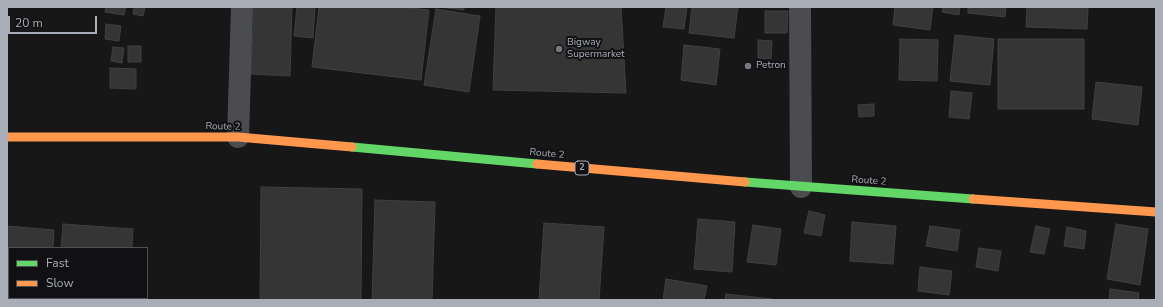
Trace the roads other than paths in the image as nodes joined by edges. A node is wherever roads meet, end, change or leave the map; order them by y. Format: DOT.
graph roads {
  1 [pos="242,7"];
  2 [pos="800,7"];
  3 [pos="7,137"];
  4 [pos="238,137"];
  5 [pos="801,187"];
  6 [pos="1156,212"];
  1 -- 4 [label="street"];
  2 -- 5 [label="street"];
  3 -- 4 [label="highway, Route 2 / 2"];
  4 -- 5 [label="highway, Route 2 / 2"];
  5 -- 6 [label="highway, Route 2 / 2"];
}
